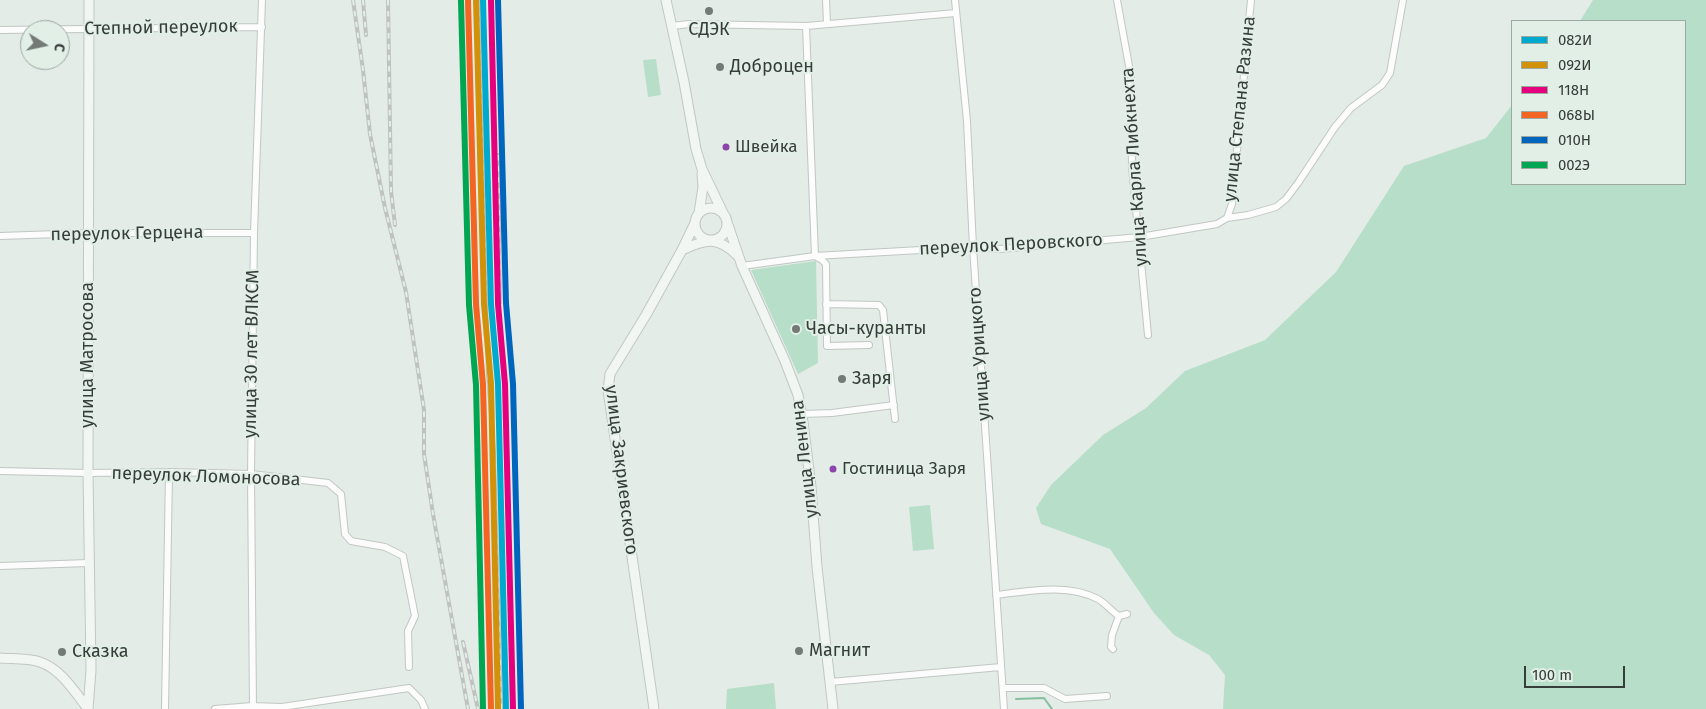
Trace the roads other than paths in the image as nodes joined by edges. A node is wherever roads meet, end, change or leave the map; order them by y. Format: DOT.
graph roads {
  1 [pos="89,0"];
  2 [pos="262,0"];
  3 [pos="666,0"];
  4 [pos="826,0"];
  5 [pos="955,0"];
  6 [pos="1116,0"];
  7 [pos="1250,0"];
  8 [pos="1403,0"];
  9 [pos="956,13"];
  10 [pos="827,24"];
  11 [pos="672,26"];
  12 [pos="806,26"];
  13 [pos="262,27"];
  14 [pos="88,28"];
  15 [pos="0,30"];
  16 [pos="702,169"];
  17 [pos="699,213"];
  18 [pos="723,213"];
  19 [pos="1227,218"];
  20 [pos="727,222"];
  21 [pos="695,223"];
  22 [pos="88,233"];
  23 [pos="254,233"];
  24 [pos="0,236"];
  25 [pos="1140,237"];
  26 [pos="711,240"];
  27 [pos="973,247"];
  28 [pos="682,250"];
  29 [pos="815,256"];
  30 [pos="742,266"];
  31 [pos="826,304"];
  32 [pos="1148,335"];
  33 [pos="869,344"];
  34 [pos="894,405"];
  35 [pos="802,414"];
  36 [pos="895,419"];
  37 [pos="0,471"];
  38 [pos="169,472"];
  39 [pos="88,473"];
  40 [pos="251,474"];
  41 [pos="89,563"];
  42 [pos="0,566"];
  43 [pos="996,595"];
  44 [pos="1127,614"];
  45 [pos="1119,616"];
  46 [pos="1113,649"];
  47 [pos="0,658"];
  48 [pos="409,667"];
  49 [pos="1001,667"];
  50 [pos="830,682"];
  51 [pos="1003,688"];
  52 [pos="1107,696"];
  53 [pos="252,708"];
  54 [pos="88,709"];
  55 [pos="165,709"];
  56 [pos="215,709"];
  57 [pos="425,709"];
  58 [pos="654,709"];
  59 [pos="833,709"];
  60 [pos="1004,709"];
  1 -- 14 [label="main road, улица Матросова"];
  2 -- 13 [label="street, улица 30 лет ВЛКСМ"];
  3 -- 11 [label="main road, улица Ленина"];
  4 -- 10 [label="street"];
  5 -- 9 [label="street, улица Урицкого"];
  6 -- 25 [label="street, улица Карла Либкнехта"];
  7 -- 19 [label="street, улица Степана Разина"];
  8 -- 19 [label="street, переулок Перовского"];
  9 -- 10 [label="street"];
  9 -- 27 [label="street, улица Урицкого"];
  10 -- 12 [label="street"];
  11 -- 12 [label="street"];
  11 -- 16 [label="main road, улица Ленина"];
  12 -- 29 [label="street"];
  13 -- 14 [label="street, Степной переулок"];
  13 -- 23 [label="street, улица 30 лет ВЛКСМ"];
  14 -- 15 [label="street, Степной переулок"];
  14 -- 22 [label="main road, улица Матросова"];
  16 -- 17 [label="main road"];
  16 -- 18 [label="main road, улица Ленина"];
  17 -- 18 [label="main road"];
  17 -- 21 [label="main road"];
  18 -- 20 [label="main road, улица Ленина"];
  19 -- 25 [label="street, переулок Перовского"];
  20 -- 26 [label="main road"];
  20 -- 30 [label="main road, улица Ленина"];
  21 -- 26 [label="main road"];
  21 -- 28 [label="main road, улица Закриевского"];
  22 -- 23 [label="street, переулок Герцена"];
  22 -- 24 [label="street, переулок Герцена"];
  22 -- 39 [label="main road, улица Матросова"];
  23 -- 40 [label="street, улица 30 лет ВЛКСМ"];
  25 -- 27 [label="street, переулок Перовского"];
  25 -- 32 [label="street, улица Карла Либкнехта"];
  26 -- 28 [label="main road"];
  26 -- 30 [label="main road"];
  27 -- 29 [label="street, переулок Перовского"];
  27 -- 43 [label="street, улица Урицкого"];
  28 -- 58 [label="main road, улица Закриевского"];
  29 -- 30 [label="street, переулок Перовского"];
  29 -- 31 [label="street"];
  30 -- 35 [label="main road, улица Ленина"];
  31 -- 33 [label="street"];
  31 -- 34 [label="street"];
  34 -- 35 [label="street"];
  34 -- 36 [label="street"];
  35 -- 50 [label="main road, улица Ленина"];
  37 -- 39 [label="street, переулок Ломоносова"];
  38 -- 39 [label="street, переулок Ломоносова"];
  38 -- 40 [label="street, переулок Ломоносова"];
  38 -- 55 [label="street"];
  39 -- 41 [label="main road, улица Матросова"];
  40 -- 48 [label="street, переулок Ломоносова"];
  40 -- 53 [label="street, улица 30 лет ВЛКСМ"];
  41 -- 42 [label="street"];
  41 -- 54 [label="main road, улица Матросова"];
  43 -- 45 [label="street"];
  43 -- 49 [label="street, улица Урицкого"];
  44 -- 45 [label="street"];
  45 -- 46 [label="street"];
  47 -- 54 [label="main road"];
  49 -- 50 [label="street"];
  49 -- 51 [label="street, улица Урицкого"];
  50 -- 59 [label="main road, улица Ленина"];
  51 -- 52 [label="street"];
  51 -- 60 [label="street, улица Урицкого"];
  53 -- 56 [label="street"];
  53 -- 57 [label="street"];
}
